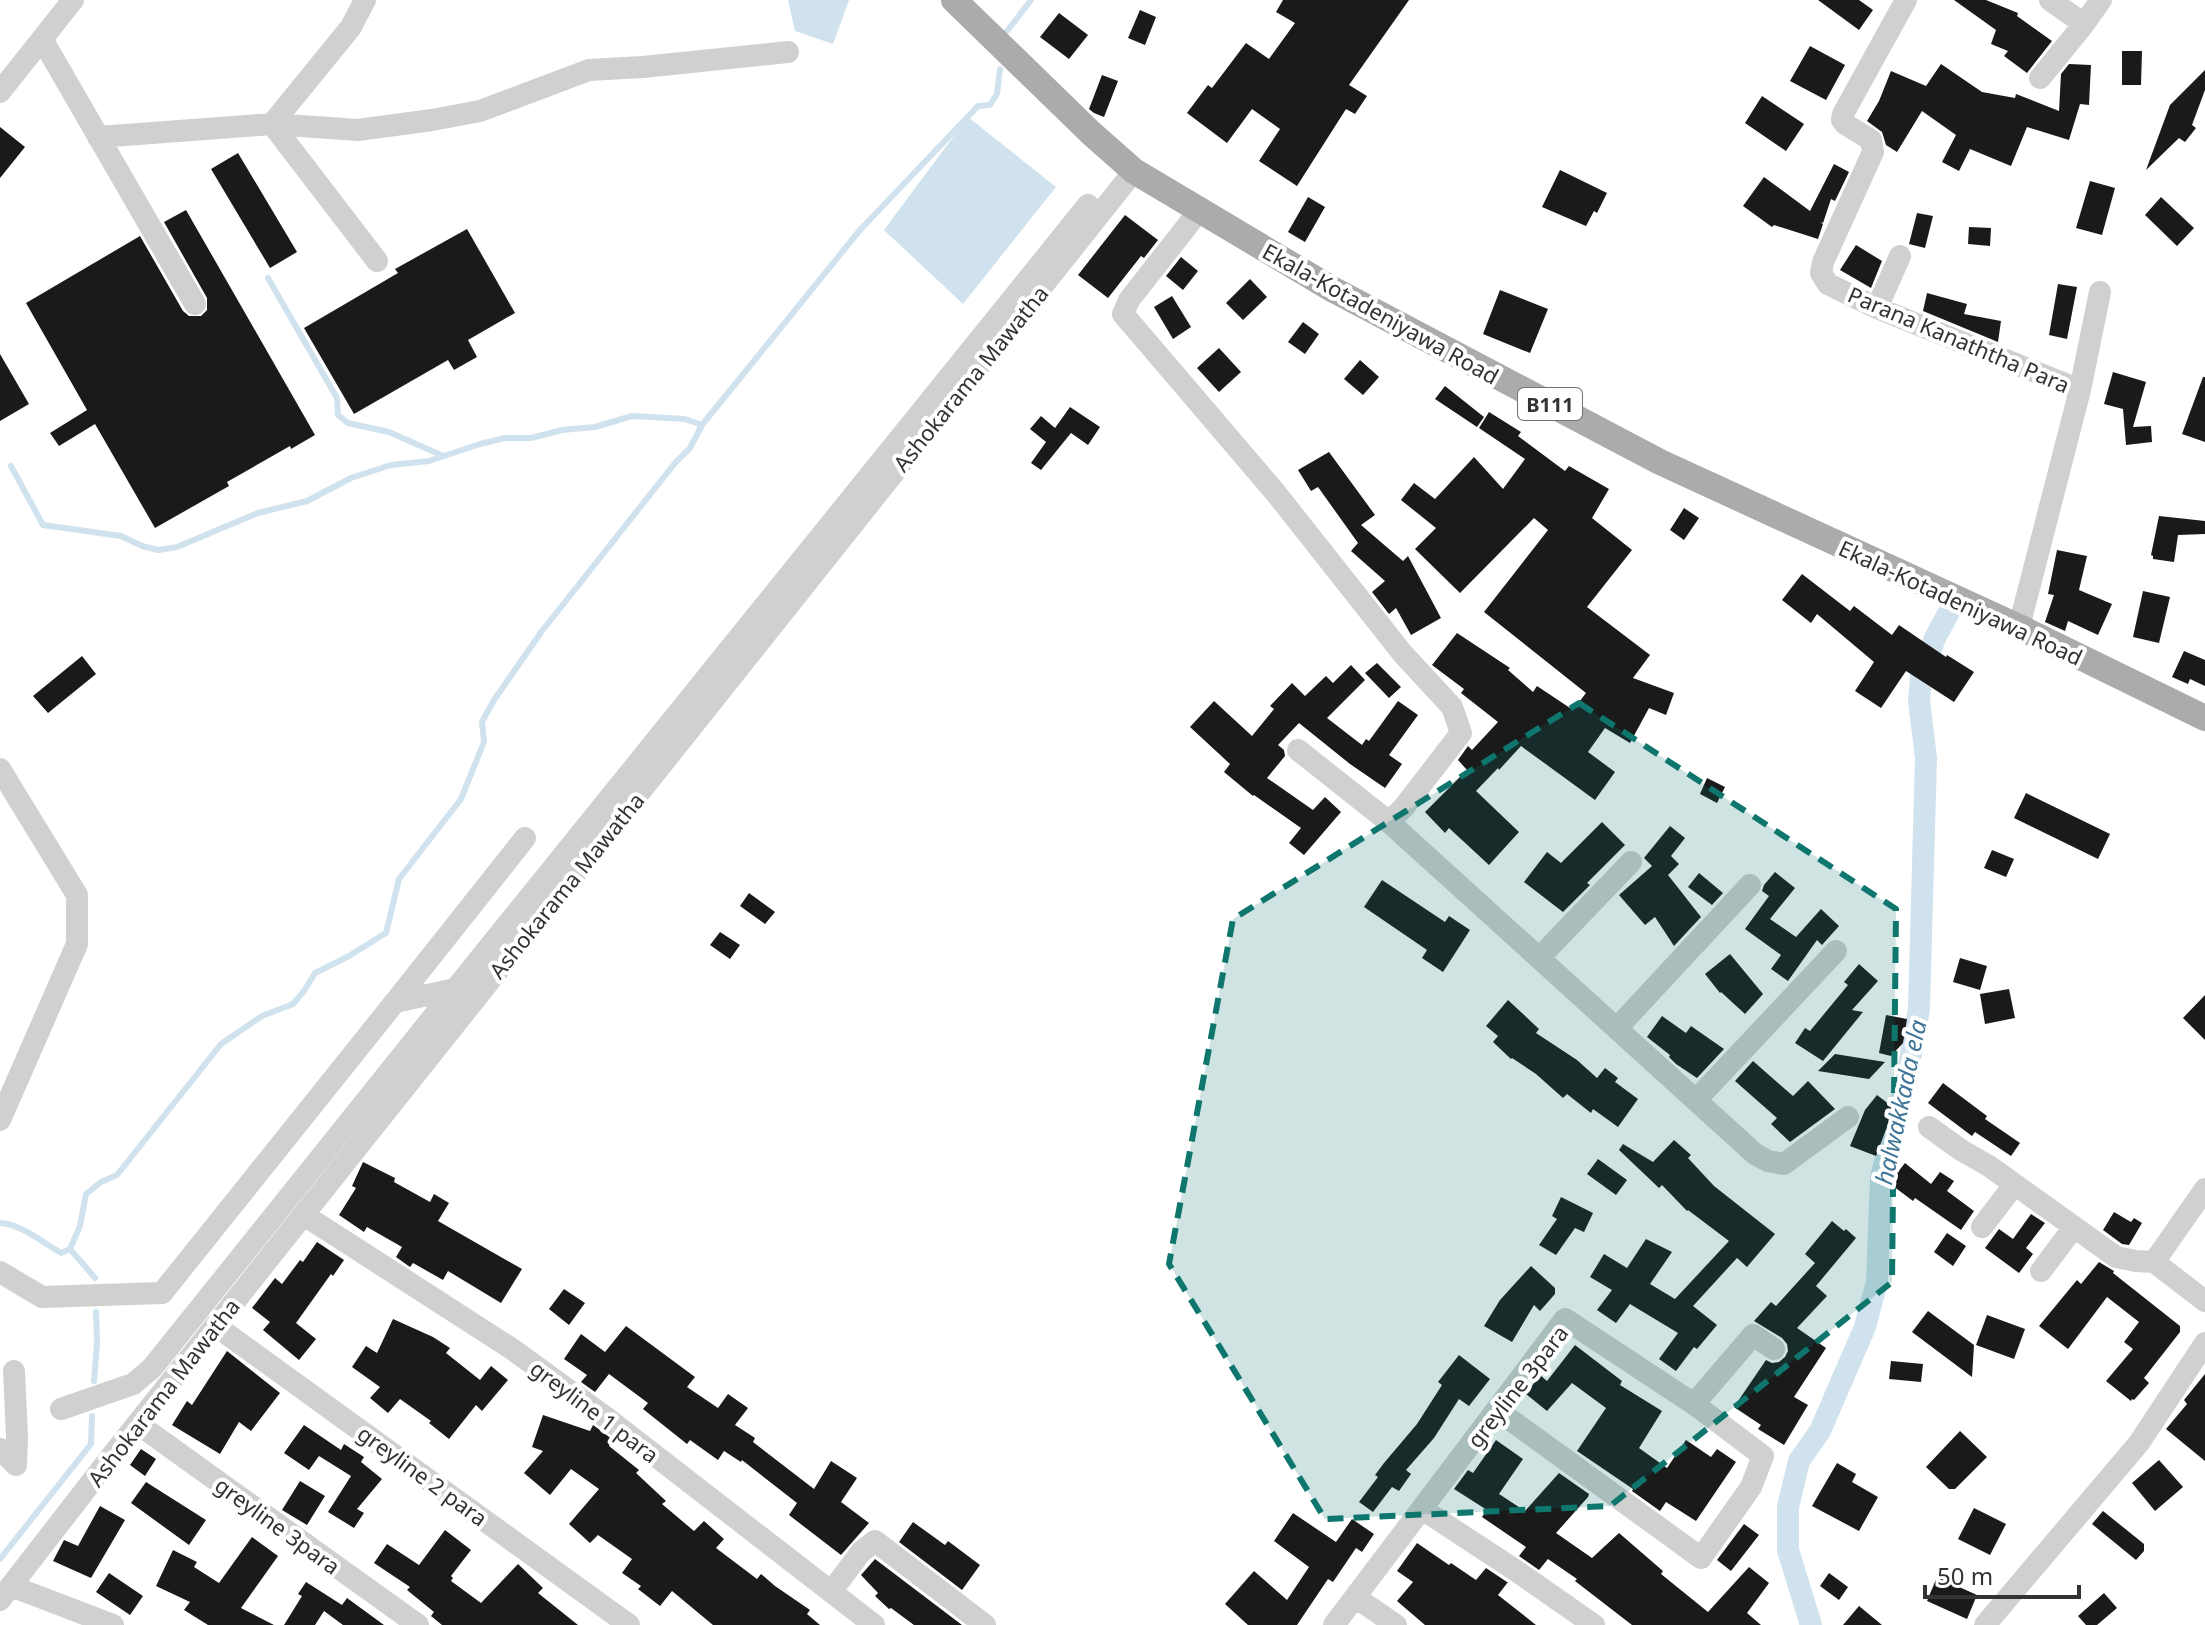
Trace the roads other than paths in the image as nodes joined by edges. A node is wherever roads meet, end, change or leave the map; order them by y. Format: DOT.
graph roads {
  1 [pos="73,0"];
  2 [pos="365,0"];
  3 [pos="954,0"];
  4 [pos="1906,0"];
  5 [pos="2050,0"];
  6 [pos="2101,0"];
  7 [pos="2084,24"];
  8 [pos="42,39"];
  9 [pos="788,52"];
  10 [pos="2040,78"];
  11 [pos="0,92"];
  12 [pos="272,124"];
  13 [pos="98,137"];
  14 [pos="1134,171"];
  15 [pos="1092,200"];
  16 [pos="1199,211"];
  17 [pos="1900,256"];
  18 [pos="377,261"];
  19 [pos="2100,292"];
  20 [pos="195,304"];
  21 [pos="1877,308"];
  22 [pos="2080,390"];
  23 [pos="2019,627"];
  24 [pos="2205,718"];
  25 [pos="1298,750"];
  26 [pos="0,769"];
  27 [pos="1389,822"];
  28 [pos="525,838"];
  29 [pos="1631,862"];
  30 [pos="1750,885"];
  31 [pos="1836,951"];
  32 [pos="1539,958"];
  33 [pos="455,989"];
  34 [pos="395,1002"];
  35 [pos="1617,1028"];
  36 [pos="1696,1100"];
  37 [pos="1848,1117"];
  38 [pos="0,1120"];
  39 [pos="1929,1127"];
  40 [pos="2014,1185"];
  41 [pos="2205,1189"];
  42 [pos="304,1215"];
  43 [pos="1982,1227"];
  44 [pos="2074,1227"];
  45 [pos="2154,1262"];
  46 [pos="2041,1271"];
  47 [pos="0,1272"];
  48 [pos="2205,1301"];
  49 [pos="216,1326"];
  50 [pos="2205,1343"];
  51 [pos="1774,1349"];
  52 [pos="14,1371"];
  53 [pos="1694,1404"];
  54 [pos="61,1409"];
  55 [pos="1497,1410"];
  56 [pos="138,1424"];
  57 [pos="0,1449"];
  58 [pos="1422,1509"];
  59 [pos="831,1592"];
  60 [pos="6,1593"];
  61 [pos="1355,1597"];
  62 [pos="113,1625"];
  63 [pos="418,1625"];
  64 [pos="629,1625"];
  65 [pos="874,1625"];
  66 [pos="985,1625"];
  67 [pos="1334,1625"];
  68 [pos="1396,1625"];
  69 [pos="1594,1625"];
  70 [pos="1985,1625"];
  1 -- 8 [label="street"];
  2 -- 12 [label="street"];
  3 -- 14 [label="main road, Ekala-Kotadeniyawa Road / B111"];
  4 -- 21 [label="street, Parana Kanaththa Para"];
  5 -- 7 [label="street"];
  6 -- 7 [label="street"];
  7 -- 10 [label="street"];
  8 -- 11 [label="street"];
  8 -- 13 [label="street"];
  9 -- 12 [label="street"];
  12 -- 13 [label="street"];
  12 -- 18 [label="street"];
  13 -- 20 [label="street"];
  14 -- 16 [label="main road, Ekala-Kotadeniyawa Road / B111"];
  14 -- 42 [label="street, Ashokarama Mawatha"];
  15 -- 33 [label="street"];
  16 -- 23 [label="main road, Ekala-Kotadeniyawa Road / B111"];
  16 -- 27 [label="street"];
  17 -- 21 [label="street"];
  19 -- 22 [label="street"];
  21 -- 22 [label="street, Parana Kanaththa Para"];
  22 -- 23 [label="street, Parana Kanaththa Para"];
  23 -- 24 [label="main road, Ekala-Kotadeniyawa Road / B111"];
  25 -- 27 [label="street"];
  26 -- 38 [label="street"];
  27 -- 32 [label="street"];
  28 -- 34 [label="street"];
  29 -- 32 [label="street"];
  30 -- 35 [label="street"];
  31 -- 36 [label="street"];
  32 -- 35 [label="street"];
  33 -- 34 [label="street"];
  33 -- 54 [label="street"];
  34 -- 47 [label="street"];
  35 -- 36 [label="street"];
  36 -- 37 [label="street"];
  39 -- 40 [label="street"];
  40 -- 43 [label="street"];
  40 -- 44 [label="street"];
  41 -- 45 [label="street"];
  42 -- 49 [label="street, Ashokarama Mawatha"];
  42 -- 59 [label="street, greyline 1 para"];
  44 -- 45 [label="street"];
  44 -- 46 [label="street"];
  45 -- 48 [label="street"];
  49 -- 56 [label="street, Ashokarama Mawatha"];
  49 -- 64 [label="street, greyline 2 para"];
  50 -- 70 [label="street"];
  51 -- 53 [label="street"];
  52 -- 57 [label="street"];
  53 -- 55 [label="street, greyline 3para"];
  53 -- 55 [label="street"];
  55 -- 58 [label="street, greyline 3para"];
  56 -- 60 [label="street, Ashokarama Mawatha"];
  56 -- 63 [label="street, greyline 3para"];
  58 -- 61 [label="street, greyline 3para"];
  58 -- 69 [label="street"];
  59 -- 65 [label="street, greyline 1 para"];
  59 -- 66 [label="street"];
  60 -- 62 [label="street"];
  61 -- 67 [label="street, greyline 3para"];
  61 -- 68 [label="street"];
}
